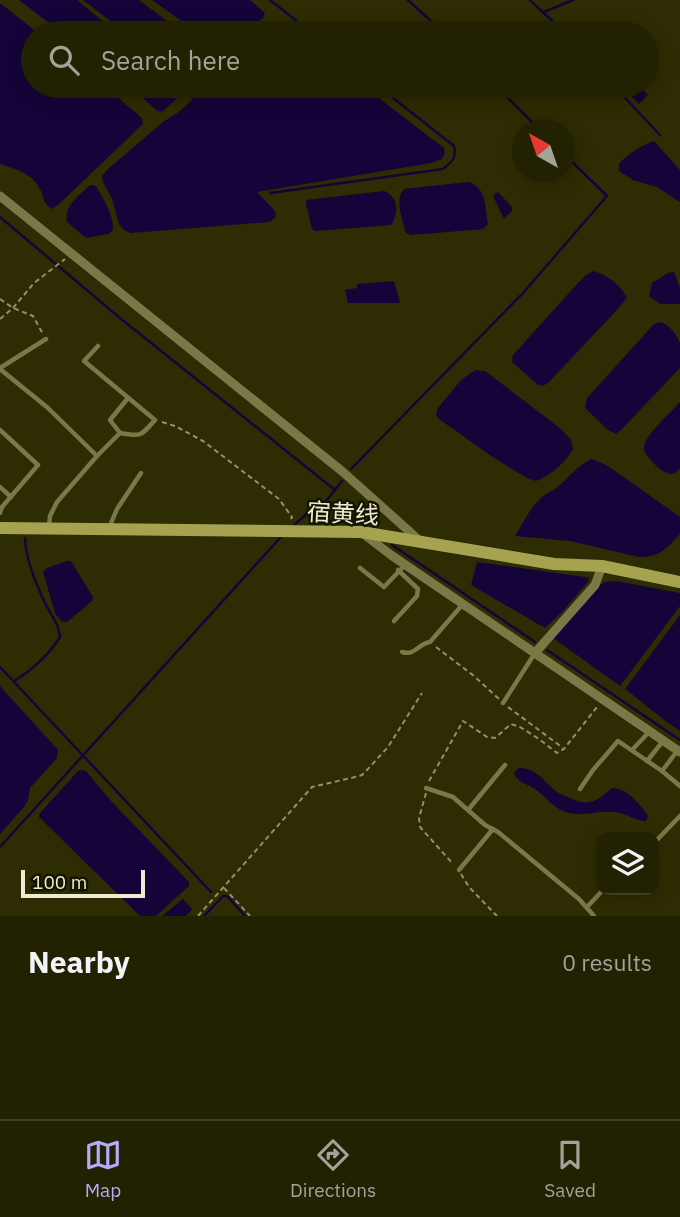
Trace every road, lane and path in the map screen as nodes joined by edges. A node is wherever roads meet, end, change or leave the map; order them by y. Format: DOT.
graph roads {
  1 [pos="0,196"];
  2 [pos="61,263"];
  3 [pos="0,299"];
  4 [pos="13,308"];
  5 [pos="0,320"];
  6 [pos="46,339"];
  7 [pos="98,346"];
  8 [pos="0,369"];
  9 [pos="128,398"];
  10 [pos="155,419"];
  11 [pos="0,430"];
  12 [pos="120,433"];
  13 [pos="97,456"];
  14 [pos="141,472"];
  15 [pos="0,487"];
  16 [pos="11,497"];
  17 [pos="0,513"];
  18 [pos="0,528"];
  19 [pos="49,528"];
  20 [pos="109,529"];
  21 [pos="284,531"];
  22 [pos="361,532"];
  23 [pos="421,542"];
  24 [pos="602,566"];
  25 [pos="360,568"];
  26 [pos="401,568"];
  27 [pos="680,582"];
  28 [pos="463,604"];
  29 [pos="394,621"];
  30 [pos="430,642"];
  31 [pos="402,652"];
  32 [pos="535,653"];
  33 [pos="422,693"];
  34 [pos="503,703"];
  35 [pos="650,731"];
  36 [pos="664,741"];
  37 [pos="564,749"];
  38 [pos="632,750"];
  39 [pos="679,751"];
  40 [pos="647,761"];
  41 [pos="505,765"];
  42 [pos="662,771"];
  43 [pos="680,786"];
  44 [pos="426,788"];
  45 [pos="580,789"];
  46 [pos="468,810"];
  47 [pos="680,816"];
  48 [pos="493,829"];
  49 [pos="659,838"];
  50 [pos="459,870"];
  51 [pos="223,888"];
  52 [pos="599,895"];
  53 [pos="587,908"];
  54 [pos="198,916"];
  55 [pos="250,916"];
  56 [pos="594,916"];
  1 -- 23 [label="street"];
  2 -- 4 [label="path"];
  3 -- 4 [label="path"];
  4 -- 5 [label="path"];
  4 -- 6 [label="path"];
  6 -- 8 [label="lane"];
  7 -- 9 [label="lane"];
  8 -- 13 [label="lane"];
  9 -- 10 [label="lane"];
  9 -- 12 [label="lane"];
  10 -- 12 [label="lane"];
  10 -- 21 [label="path"];
  11 -- 16 [label="lane"];
  12 -- 13 [label="lane"];
  13 -- 19 [label="lane"];
  14 -- 20 [label="lane"];
  15 -- 16 [label="lane"];
  16 -- 17 [label="lane"];
  18 -- 19 [label="main road, 宿黄线"];
  19 -- 20 [label="main road, 宿黄线"];
  20 -- 21 [label="main road, 宿黄线"];
  21 -- 22 [label="main road, 宿黄线"];
  22 -- 23 [label="main road, 宿黄线"];
  22 -- 26 [label="street"];
  23 -- 24 [label="main road, 宿黄线"];
  24 -- 27 [label="main road, 宿黄线"];
  24 -- 32 [label="street"];
  25 -- 26 [label="lane"];
  26 -- 28 [label="street"];
  26 -- 29 [label="lane"];
  28 -- 30 [label="lane"];
  28 -- 32 [label="street"];
  30 -- 31 [label="lane"];
  30 -- 34 [label="path"];
  32 -- 34 [label="lane"];
  32 -- 35 [label="street"];
  33 -- 51 [label="path"];
  34 -- 37 [label="path"];
  35 -- 36 [label="street"];
  35 -- 38 [label="lane"];
  36 -- 39 [label="street"];
  36 -- 40 [label="lane"];
  38 -- 40 [label="lane"];
  38 -- 45 [label="lane"];
  39 -- 42 [label="lane"];
  40 -- 42 [label="lane"];
  41 -- 46 [label="lane"];
  42 -- 43 [label="lane"];
  44 -- 46 [label="lane"];
  46 -- 48 [label="lane"];
  47 -- 49 [label="lane"];
  48 -- 50 [label="lane"];
  48 -- 53 [label="lane"];
  51 -- 54 [label="path"];
  51 -- 55 [label="path"];
  52 -- 53 [label="lane"];
  53 -- 56 [label="lane"];
}
